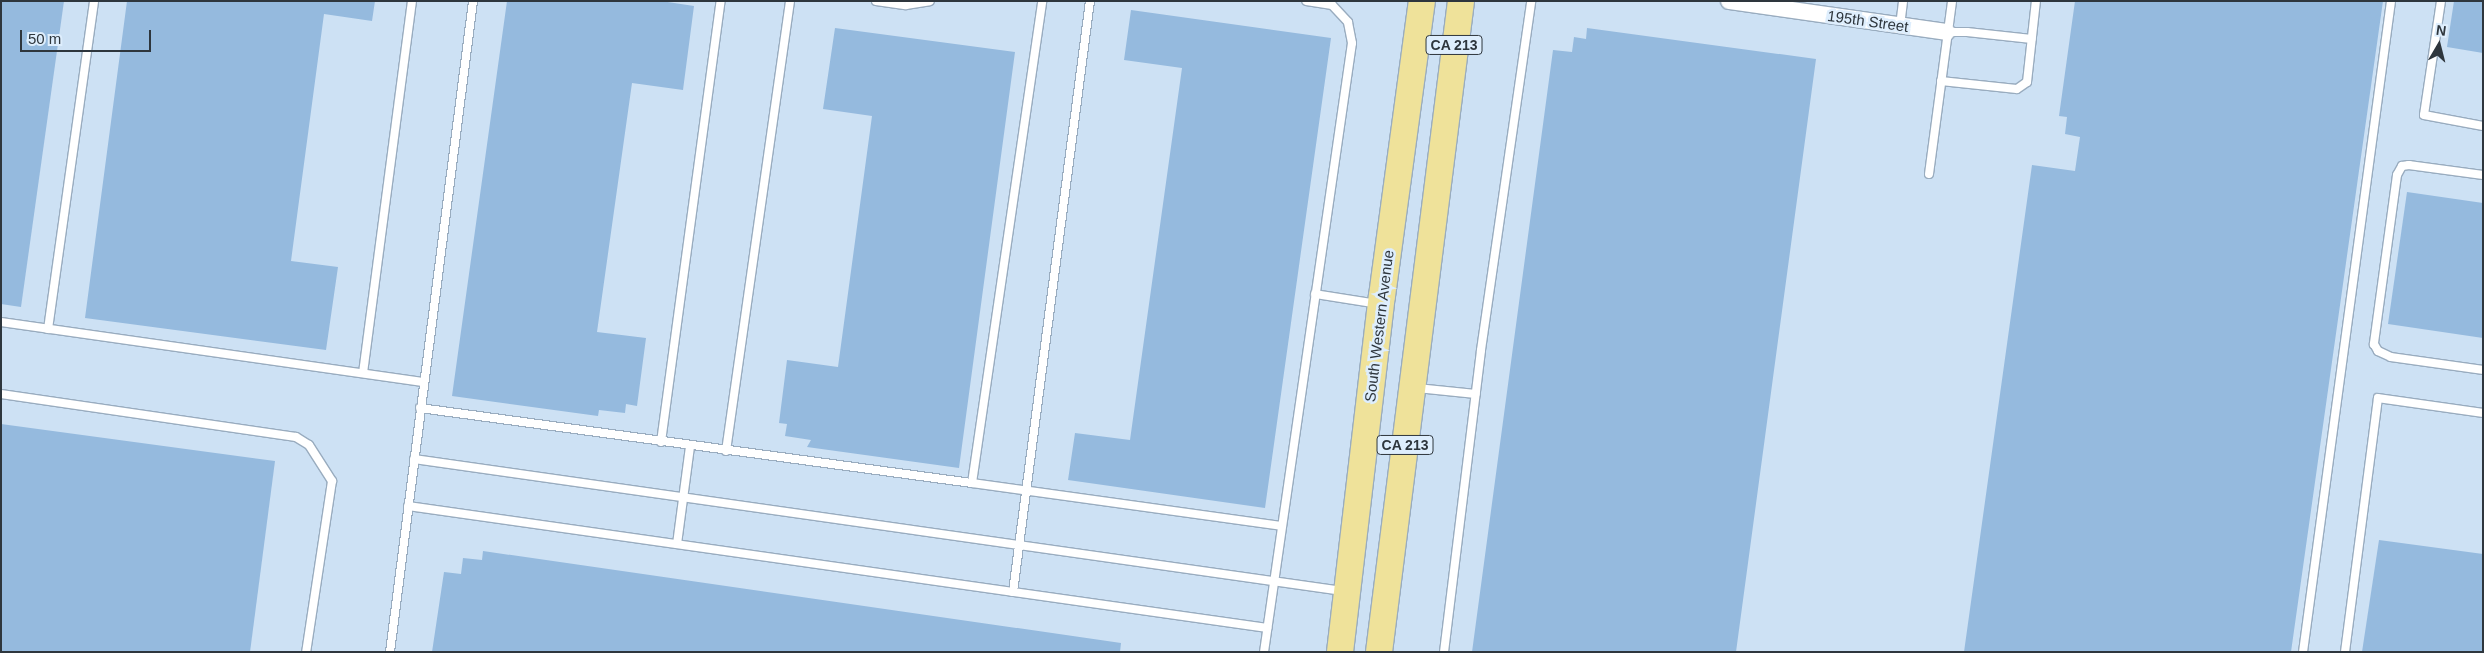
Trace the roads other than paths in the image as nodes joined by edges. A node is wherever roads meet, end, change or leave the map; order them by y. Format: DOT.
graph roads {
  1 [pos="94,1"];
  2 [pos="412,1"];
  3 [pos="474,1"];
  4 [pos="721,1"];
  5 [pos="790,1"];
  6 [pos="876,1"];
  7 [pos="930,1"];
  8 [pos="1042,1"];
  9 [pos="1090,1"];
  10 [pos="1306,1"];
  11 [pos="1422,1"];
  12 [pos="1461,1"];
  13 [pos="1531,1"];
  14 [pos="1729,1"];
  15 [pos="1903,1"];
  16 [pos="1952,1"];
  17 [pos="2036,1"];
  18 [pos="2391,1"];
  19 [pos="2441,1"];
  20 [pos="1900,26"];
  21 [pos="1947,32"];
  22 [pos="2032,39"];
  23 [pos="1941,81"];
  24 [pos="2483,126"];
  25 [pos="1929,174"];
  26 [pos="2483,175"];
  27 [pos="1315,294"];
  28 [pos="1381,304"];
  29 [pos="1,322"];
  30 [pos="48,328"];
  31 [pos="2483,370"];
  32 [pos="363,373"];
  33 [pos="423,382"];
  34 [pos="1412,387"];
  35 [pos="1,394"];
  36 [pos="1476,394"];
  37 [pos="420,408"];
  38 [pos="2483,413"];
  39 [pos="661,442"];
  40 [pos="690,446"];
  41 [pos="726,451"];
  42 [pos="414,459"];
  43 [pos="972,483"];
  44 [pos="1027,491"];
  45 [pos="684,497"];
  46 [pos="408,506"];
  47 [pos="1281,526"];
  48 [pos="677,544"];
  49 [pos="1019,545"];
  50 [pos="1273,581"];
  51 [pos="1347,591"];
  52 [pos="1013,592"];
  53 [pos="1267,628"];
  54 [pos="306,652"];
  55 [pos="390,652"];
  56 [pos="1264,652"];
  57 [pos="1340,652"];
  58 [pos="1379,652"];
  59 [pos="1444,652"];
  60 [pos="2302,652"];
  61 [pos="2345,652"];
  1 -- 30 [label="lane"];
  2 -- 32 [label="lane"];
  3 -- 33 [label="lane"];
  4 -- 39 [label="lane"];
  5 -- 41 [label="lane"];
  6 -- 7 [label="lane"];
  8 -- 43 [label="lane"];
  9 -- 44 [label="lane"];
  10 -- 27 [label="lane"];
  11 -- 28 [label="main road, South Western Avenue / CA 213"];
  12 -- 34 [label="main road, CA 213"];
  13 -- 36 [label="lane"];
  14 -- 20 [label="street, 195th Street"];
  15 -- 20 [label="lane"];
  16 -- 21 [label="lane"];
  17 -- 22 [label="lane"];
  18 -- 60 [label="lane"];
  19 -- 24 [label="lane"];
  20 -- 21 [label="street, 195th Street"];
  21 -- 22 [label="lane"];
  21 -- 23 [label="lane"];
  22 -- 23 [label="lane"];
  23 -- 25 [label="lane"];
  26 -- 31 [label="lane"];
  27 -- 28 [label="lane"];
  27 -- 47 [label="lane"];
  28 -- 51 [label="main road, South Western Avenue / CA 213"];
  29 -- 30 [label="lane"];
  30 -- 32 [label="lane"];
  32 -- 33 [label="lane"];
  33 -- 37 [label="lane"];
  34 -- 36 [label="lane"];
  34 -- 58 [label="main road, CA 213"];
  35 -- 54 [label="lane"];
  36 -- 59 [label="lane"];
  37 -- 39 [label="lane"];
  37 -- 42 [label="lane"];
  38 -- 61 [label="lane"];
  39 -- 40 [label="lane"];
  40 -- 41 [label="lane"];
  40 -- 45 [label="lane"];
  41 -- 43 [label="lane"];
  42 -- 45 [label="lane"];
  42 -- 46 [label="lane"];
  43 -- 44 [label="lane"];
  44 -- 47 [label="lane"];
  44 -- 49 [label="lane"];
  45 -- 48 [label="lane"];
  45 -- 49 [label="lane"];
  46 -- 48 [label="lane"];
  46 -- 55 [label="lane"];
  47 -- 50 [label="lane"];
  48 -- 52 [label="lane"];
  49 -- 50 [label="lane"];
  49 -- 52 [label="lane"];
  50 -- 51 [label="lane"];
  50 -- 53 [label="lane"];
  51 -- 57 [label="main road, South Western Avenue / CA 213"];
  52 -- 53 [label="lane"];
  53 -- 56 [label="lane"];
}
